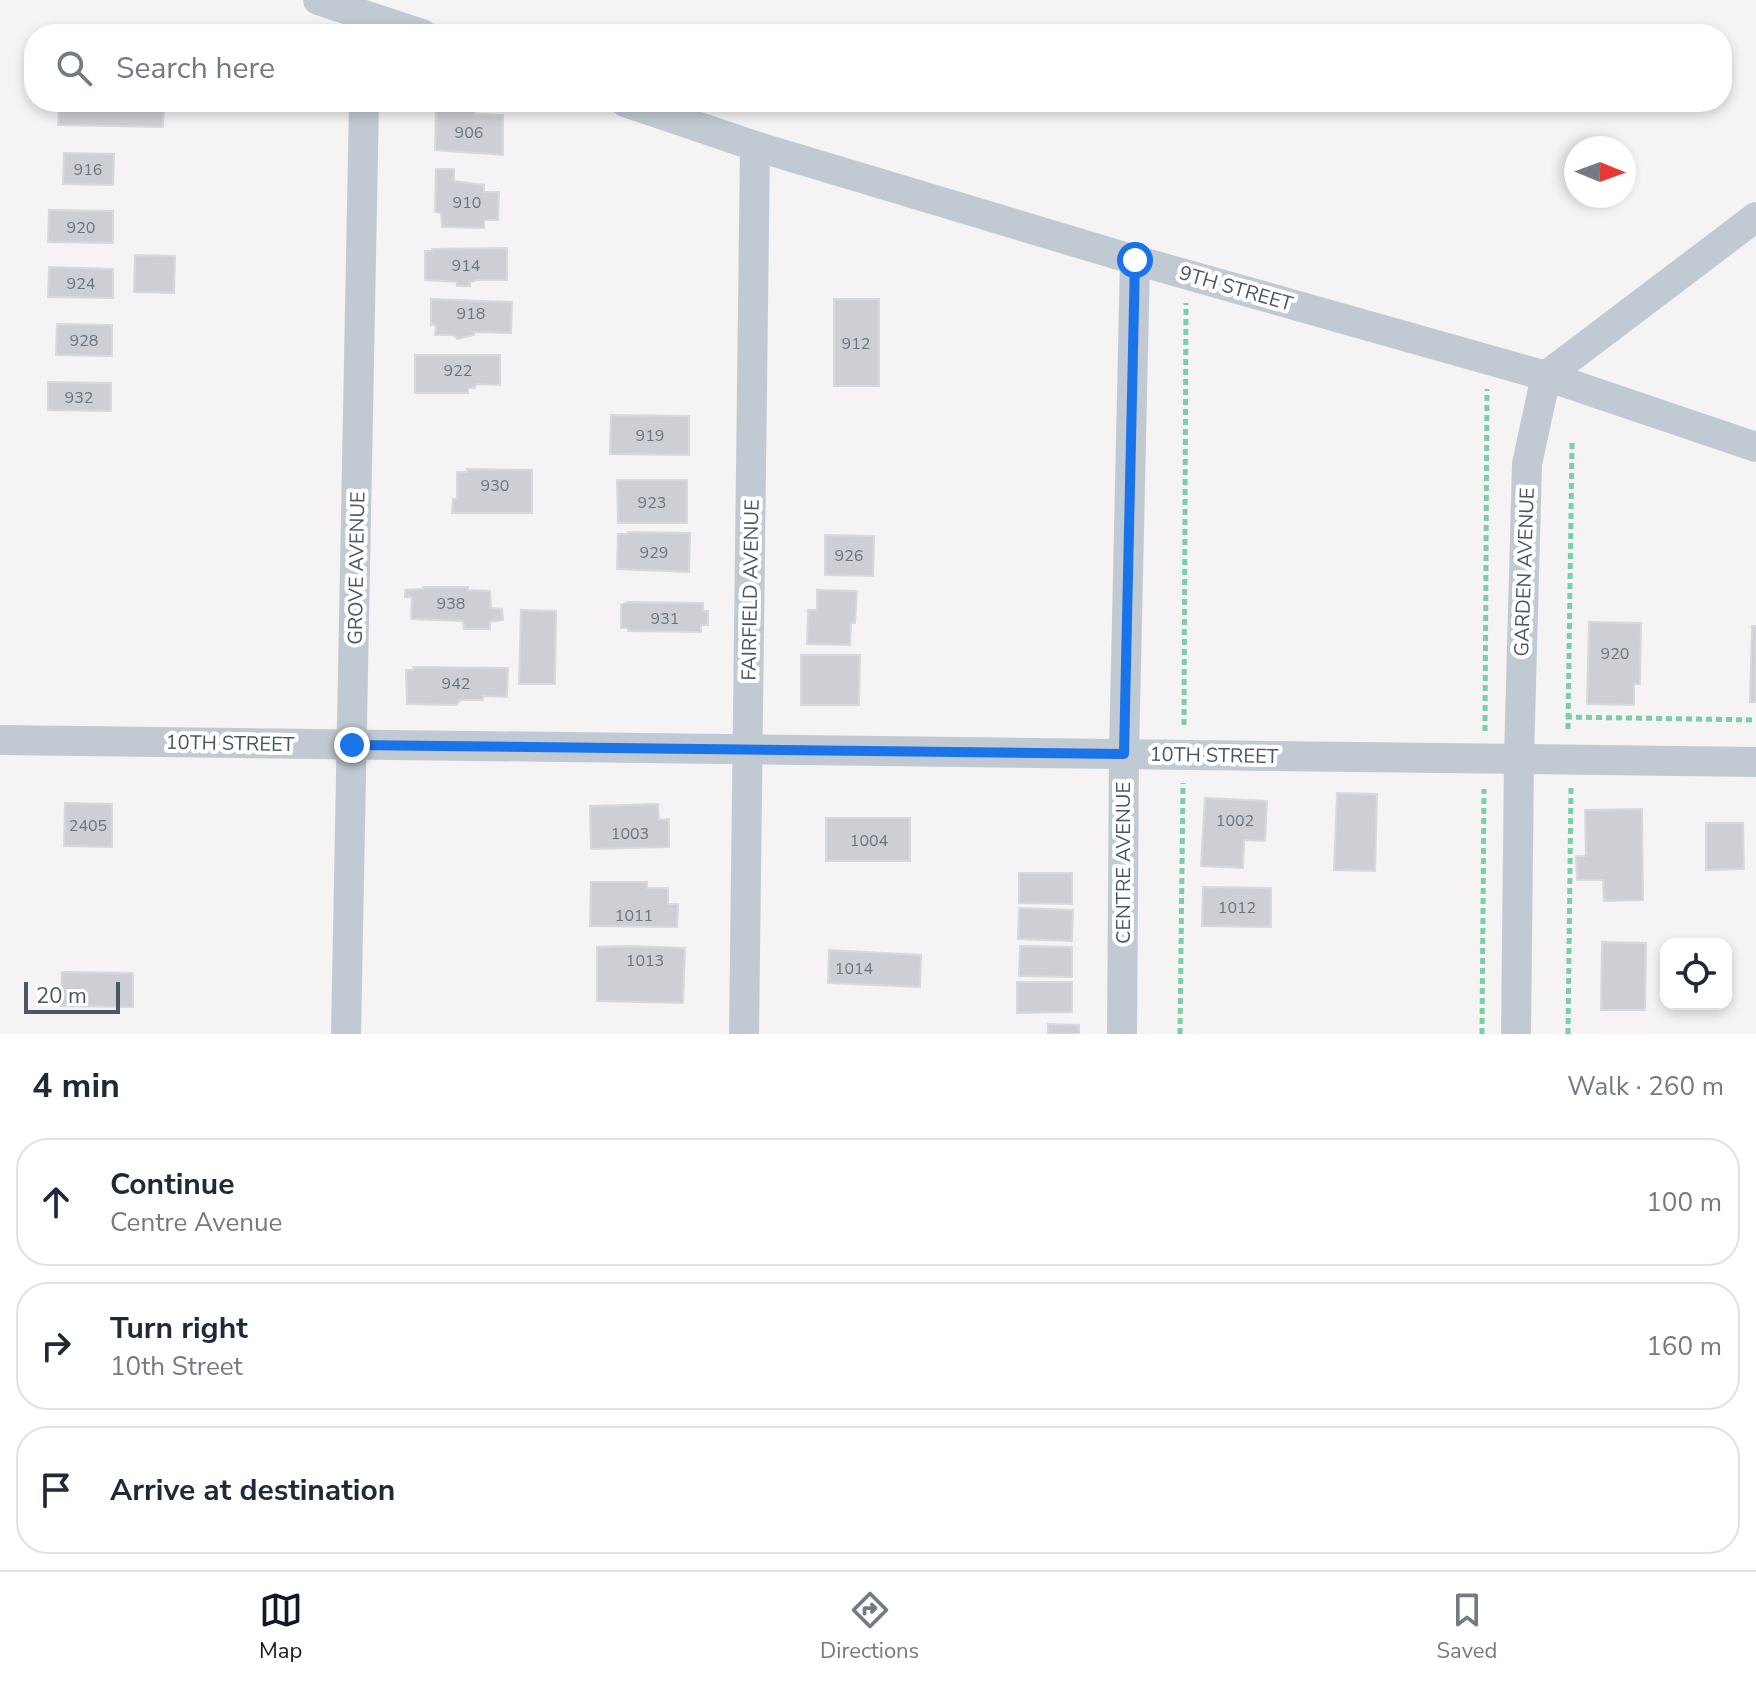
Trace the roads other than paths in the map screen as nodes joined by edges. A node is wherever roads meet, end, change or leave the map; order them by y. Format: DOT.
graph roads {
  1 [pos="318,0"];
  2 [pos="366,24"];
  3 [pos="364,112"];
  4 [pos="655,112"];
  5 [pos="755,146"];
  6 [pos="1756,217"];
  7 [pos="1135,260"];
  8 [pos="1546,376"];
  9 [pos="1756,447"];
  10 [pos="0,740"];
  11 [pos="352,745"];
  12 [pos="748,749"];
  13 [pos="1124,754"];
  14 [pos="1519,759"];
  15 [pos="1756,762"];
  16 [pos="346,1034"];
  17 [pos="744,1034"];
  18 [pos="1122,1034"];
  19 [pos="1516,1034"];
  1 -- 2 [label="street"];
  3 -- 11 [label="street, GROVE AVENUE"];
  4 -- 5 [label="street, 9TH STREET"];
  5 -- 7 [label="street, 9TH STREET"];
  5 -- 12 [label="street, FAIRFIELD AVENUE"];
  6 -- 8 [label="street"];
  7 -- 8 [label="street, 9TH STREET"];
  7 -- 13 [label="street, CENTRE AVENUE"];
  8 -- 9 [label="street, 9TH STREET"];
  8 -- 14 [label="street, GARDEN AVENUE"];
  10 -- 11 [label="street, 10TH STREET"];
  11 -- 12 [label="street, 10TH STREET"];
  11 -- 16 [label="street, GROVE AVENUE"];
  12 -- 13 [label="street, 10TH STREET"];
  12 -- 17 [label="street, FAIRFIELD AVENUE"];
  13 -- 14 [label="street, 10TH STREET"];
  13 -- 18 [label="street, CENTRE AVENUE"];
  14 -- 15 [label="street, 10TH STREET"];
  14 -- 19 [label="street, GARDEN AVENUE"];
}
